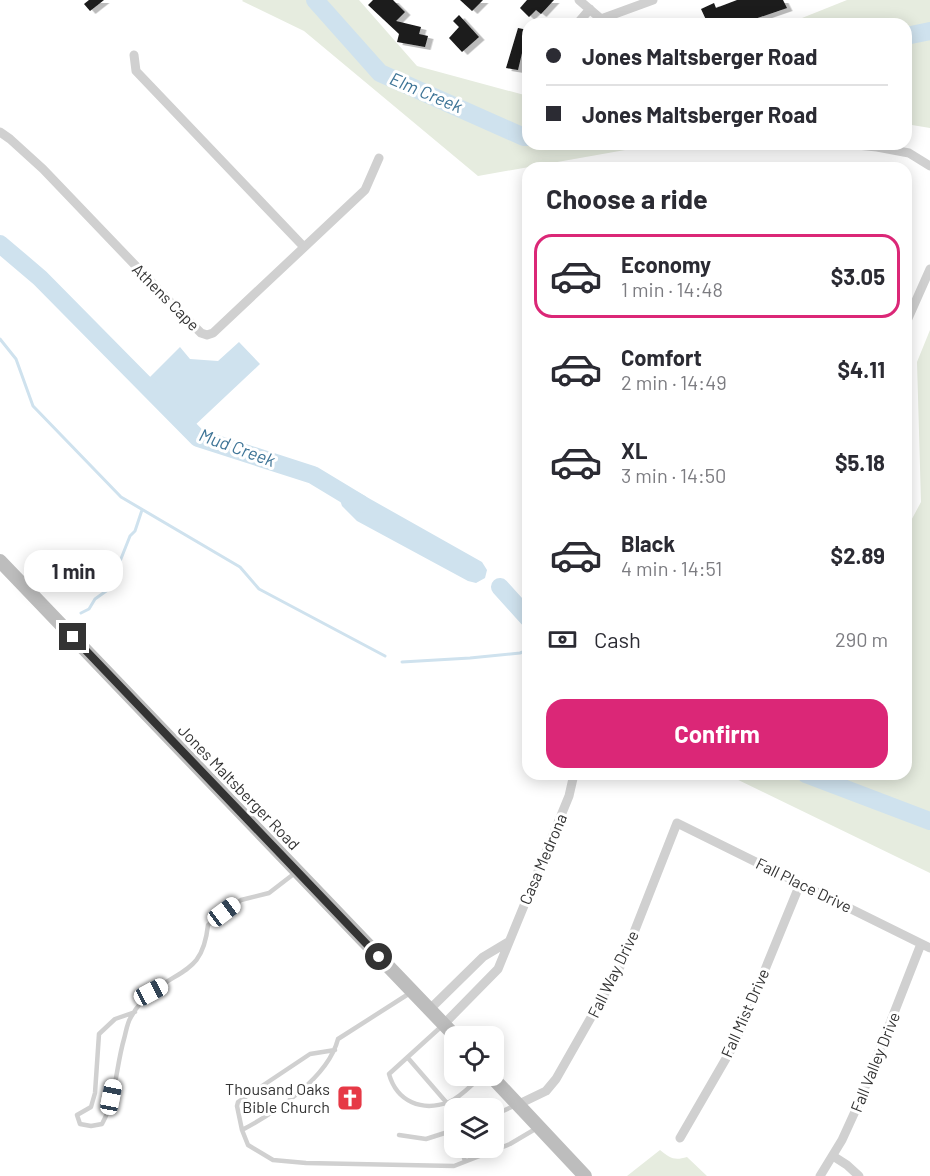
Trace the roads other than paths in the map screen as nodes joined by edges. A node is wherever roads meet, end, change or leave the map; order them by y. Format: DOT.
graph roads {
  1 [pos="579,0"];
  2 [pos="652,0"];
  3 [pos="590,9"];
  4 [pos="582,18"];
  5 [pos="600,18"];
  6 [pos="604,18"];
  7 [pos="134,56"];
  8 [pos="0,132"];
  9 [pos="888,150"];
  10 [pos="379,158"];
  11 [pos="930,166"];
  12 [pos="304,247"];
  13 [pos="930,269"];
  14 [pos="912,310"];
  15 [pos="0,561"];
  16 [pos="573,780"];
  17 [pos="677,823"];
  18 [pos="297,871"];
  19 [pos="800,884"];
  20 [pos="508,942"];
  21 [pos="926,946"];
  22 [pos="460,980"];
  23 [pos="412,992"];
  24 [pos="474,994"];
  25 [pos="430,1009"];
  26 [pos="135,1012"];
  27 [pos="444,1024"];
  28 [pos="335,1050"];
  29 [pos="408,1058"];
  30 [pos="468,1086"];
  31 [pos="501,1086"];
  32 [pos="452,1098"];
  33 [pos="444,1100"];
  34 [pos="444,1103"];
  35 [pos="519,1104"];
  36 [pos="504,1111"];
  37 [pos="539,1126"];
  38 [pos="242,1130"];
  39 [pos="444,1133"];
  40 [pos="399,1135"];
  41 [pos="680,1138"];
  42 [pos="832,1156"];
  43 [pos="464,1158"];
  44 [pos="465,1161"];
  45 [pos="585,1176"];
  46 [pos="820,1176"];
  47 [pos="859,1176"];
  1 -- 3 [label="street"];
  2 -- 6 [label="street"];
  3 -- 4 [label="street"];
  3 -- 5 [label="street"];
  7 -- 12 [label="street"];
  8 -- 12 [label="street, Athens Cape"];
  9 -- 11 [label="street"];
  10 -- 12 [label="street, Athens Cape"];
  13 -- 14 [label="street"];
  15 -- 18 [label="main road, Jones Maltsberger Road"];
  16 -- 20 [label="street, Casa Medrona"];
  17 -- 19 [label="street, Fall Place Drive"];
  17 -- 35 [label="street, Fall Way Drive"];
  18 -- 23 [label="main road, Jones Maltsberger Road"];
  18 -- 26 [label="lane"];
  19 -- 21 [label="street, Fall Place Drive"];
  19 -- 41 [label="street, Fall Mist Drive"];
  20 -- 22 [label="street"];
  20 -- 24 [label="street, Casa Medrona"];
  21 -- 42 [label="street, Fall Valley Drive"];
  22 -- 24 [label="street"];
  22 -- 25 [label="street"];
  23 -- 25 [label="main road, Jones Maltsberger Road"];
  23 -- 28 [label="lane"];
  24 -- 27 [label="street, Casa Medrona"];
  25 -- 27 [label="main road, Jones Maltsberger Road"];
  26 -- 26 [label="lane"];
  27 -- 29 [label="lane"];
  28 -- 38 [label="lane"];
  28 -- 38 [label="lane"];
  29 -- 33 [label="lane"];
  29 -- 34 [label="lane"];
  30 -- 32 [label="lane"];
  31 -- 35 [label="main road"];
  35 -- 36 [label="lane"];
  35 -- 37 [label="main road"];
  37 -- 44 [label="lane"];
  37 -- 45 [label="main road"];
  38 -- 44 [label="lane"];
  39 -- 40 [label="lane"];
  42 -- 46 [label="street, Fall Valley Drive"];
  42 -- 47 [label="street"];
  43 -- 44 [label="lane"];
}
